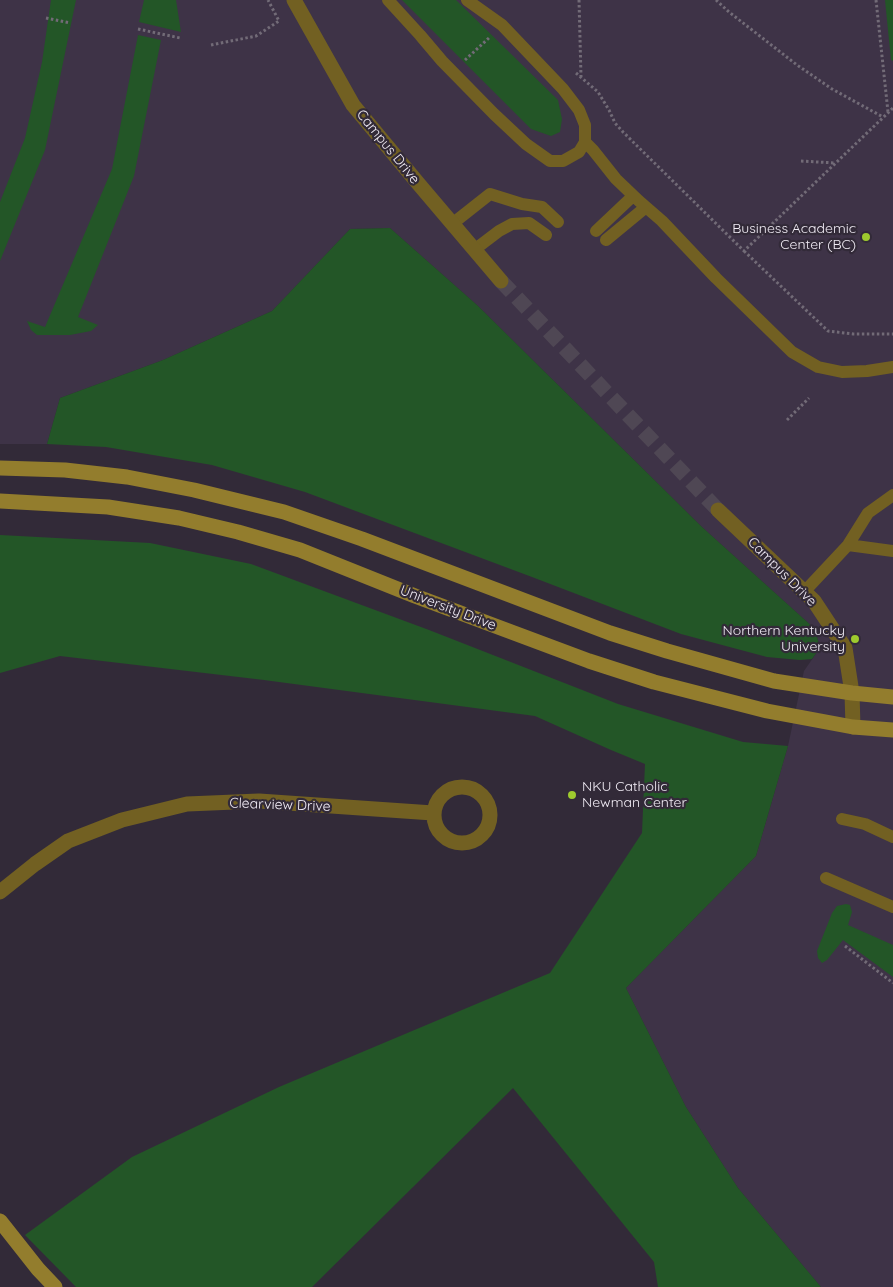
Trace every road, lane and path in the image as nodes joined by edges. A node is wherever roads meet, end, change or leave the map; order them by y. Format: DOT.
graph roads {
  1 [pos="268,0"];
  2 [pos="294,0"];
  3 [pos="388,0"];
  4 [pos="466,0"];
  5 [pos="579,0"];
  6 [pos="716,0"];
  7 [pos="876,0"];
  8 [pos="46,18"];
  9 [pos="70,24"];
  10 [pos="138,29"];
  11 [pos="493,35"];
  12 [pos="180,38"];
  13 [pos="211,45"];
  14 [pos="462,62"];
  15 [pos="574,71"];
  16 [pos="581,77"];
  17 [pos="893,108"];
  18 [pos="888,112"];
  19 [pos="883,117"];
  20 [pos="585,142"];
  21 [pos="801,161"];
  22 [pos="836,163"];
  23 [pos="824,174"];
  24 [pos="830,174"];
  25 [pos="633,196"];
  26 [pos="646,207"];
  27 [pos="558,222"];
  28 [pos="452,224"];
  29 [pos="596,231"];
  30 [pos="546,235"];
  31 [pos="606,240"];
  32 [pos="474,250"];
  33 [pos="744,251"];
  34 [pos="501,281"];
  35 [pos="893,334"];
  36 [pos="893,367"];
  37 [pos="809,398"];
  38 [pos="787,420"];
  39 [pos="0,468"];
  40 [pos="893,495"];
  41 [pos="0,501"];
  42 [pos="718,510"];
  43 [pos="848,545"];
  44 [pos="893,551"];
  45 [pos="804,592"];
  46 [pos="852,693"];
  47 [pos="893,697"];
  48 [pos="853,727"];
  49 [pos="893,730"];
  50 [pos="433,813"];
  51 [pos="842,818"];
  52 [pos="893,837"];
  53 [pos="826,878"];
  54 [pos="0,892"];
  55 [pos="893,907"];
  56 [pos="845,946"];
  57 [pos="893,983"];
  58 [pos="0,1221"];
  59 [pos="55,1287"];
  1 -- 13 [label="path"];
  2 -- 28 [label="street, Campus Drive"];
  3 -- 20 [label="lane"];
  4 -- 20 [label="lane"];
  5 -- 16 [label="path"];
  6 -- 19 [label="path"];
  7 -- 18 [label="path"];
  8 -- 9 [label="path"];
  10 -- 12 [label="path"];
  11 -- 14 [label="path"];
  15 -- 16 [label="path"];
  16 -- 33 [label="path"];
  17 -- 18 [label="path"];
  18 -- 19 [label="path"];
  19 -- 22 [label="path"];
  20 -- 25 [label="lane"];
  21 -- 22 [label="path"];
  22 -- 23 [label="path"];
  23 -- 24 [label="path"];
  23 -- 33 [label="path"];
  25 -- 26 [label="lane"];
  25 -- 29 [label="lane"];
  26 -- 31 [label="lane"];
  26 -- 36 [label="lane"];
  27 -- 28 [label="lane"];
  28 -- 32 [label="street, Campus Drive"];
  30 -- 32 [label="lane"];
  32 -- 34 [label="street, Campus Drive"];
  33 -- 35 [label="path"];
  37 -- 38 [label="path"];
  39 -- 46 [label="street"];
  40 -- 43 [label="lane"];
  41 -- 48 [label="street, University Drive"];
  42 -- 45 [label="street, Campus Drive"];
  43 -- 44 [label="lane"];
  43 -- 45 [label="lane"];
  45 -- 46 [label="street, Campus Drive"];
  46 -- 47 [label="street"];
  46 -- 48 [label="street, Campus Drive"];
  48 -- 49 [label="street, University Drive"];
  50 -- 54 [label="street, Clearview Drive"];
  51 -- 52 [label="lane"];
  53 -- 55 [label="lane"];
  56 -- 57 [label="path"];
  58 -- 59 [label="street"];
}
